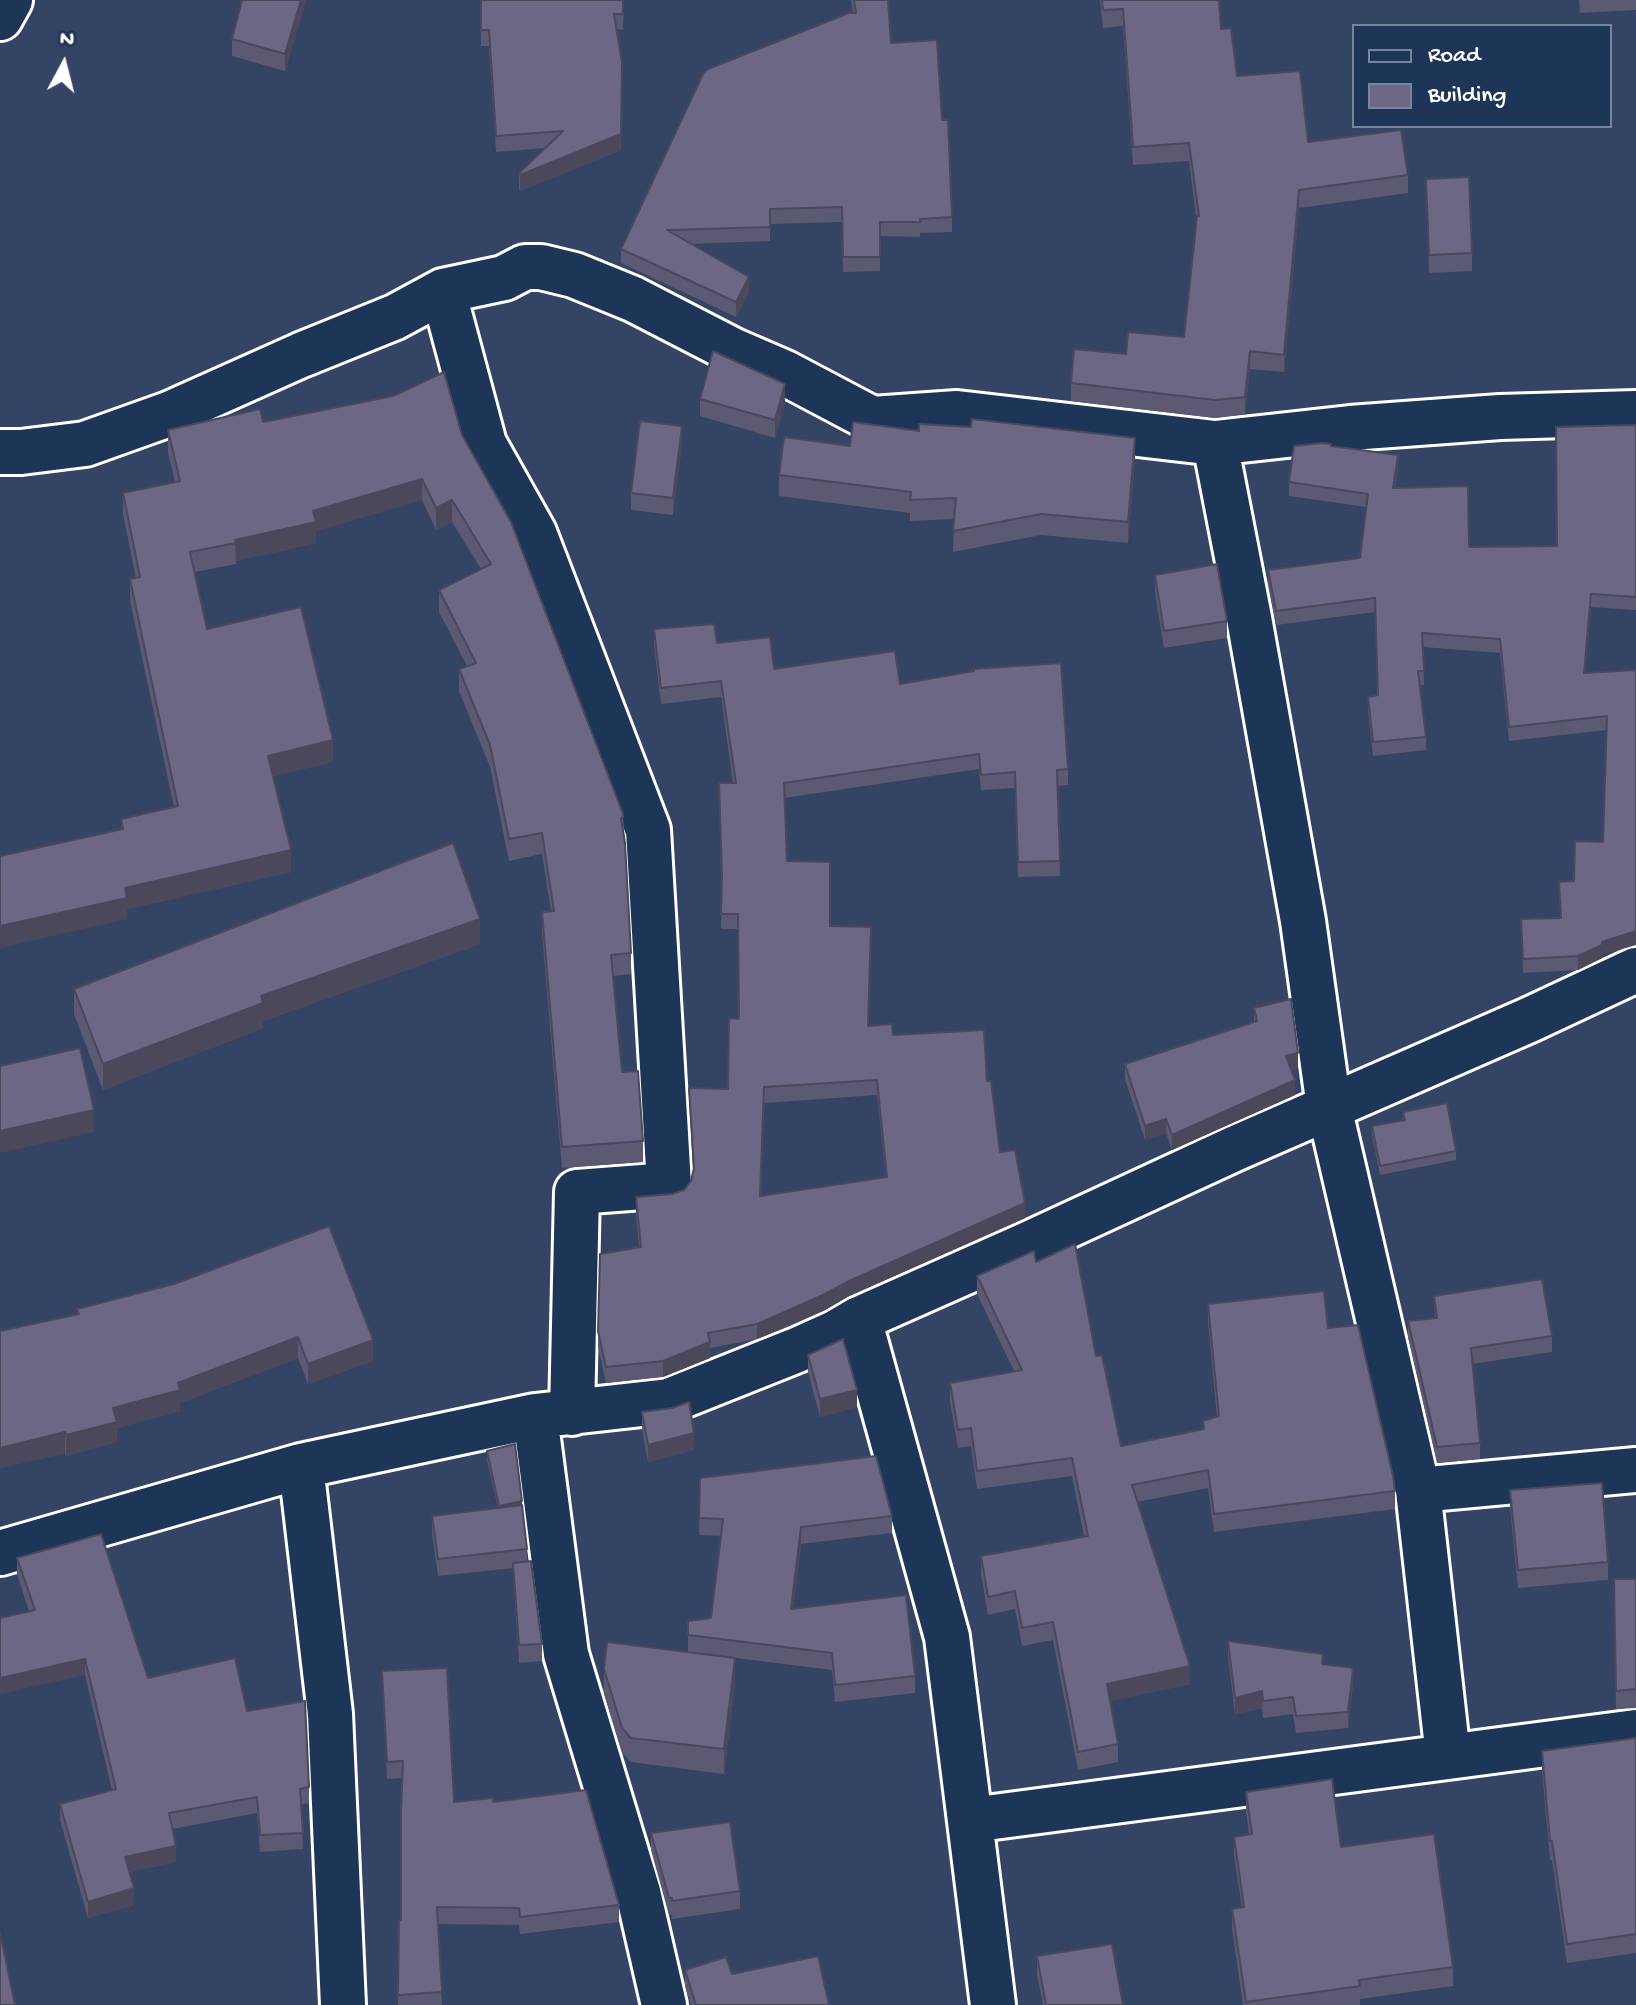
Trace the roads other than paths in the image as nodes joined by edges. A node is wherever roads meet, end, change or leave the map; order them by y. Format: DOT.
graph roads {
  1 [pos="10,0"];
  2 [pos="0,18"];
  3 [pos="443,291"];
  4 [pos="1636,413"];
  5 [pos="1215,443"];
  6 [pos="0,452"];
  7 [pos="1636,970"];
  8 [pos="1329,1107"];
  9 [pos="859,1319"];
  10 [pos="554,1414"];
  11 [pos="301,1466"];
  12 [pos="1636,1470"];
  13 [pos="1418,1490"];
  14 [pos="0,1553"];
  15 [pos="1636,1732"];
  16 [pos="1448,1756"];
  17 [pos="971,1820"];
  18 [pos="343,2005"];
  19 [pos="664,2005"];
  20 [pos="993,2005"];
  1 -- 2 [label="main road"];
  3 -- 5 [label="main road"];
  3 -- 6 [label="main road"];
  3 -- 10 [label="main road"];
  4 -- 5 [label="main road"];
  5 -- 8 [label="main road"];
  7 -- 8 [label="main road"];
  8 -- 9 [label="main road"];
  8 -- 13 [label="main road"];
  9 -- 10 [label="main road"];
  9 -- 17 [label="main road"];
  10 -- 11 [label="main road"];
  10 -- 19 [label="main road"];
  11 -- 14 [label="main road"];
  11 -- 18 [label="main road"];
  12 -- 13 [label="main road"];
  13 -- 16 [label="main road"];
  15 -- 16 [label="main road"];
  16 -- 17 [label="main road"];
  17 -- 20 [label="main road"];
}
